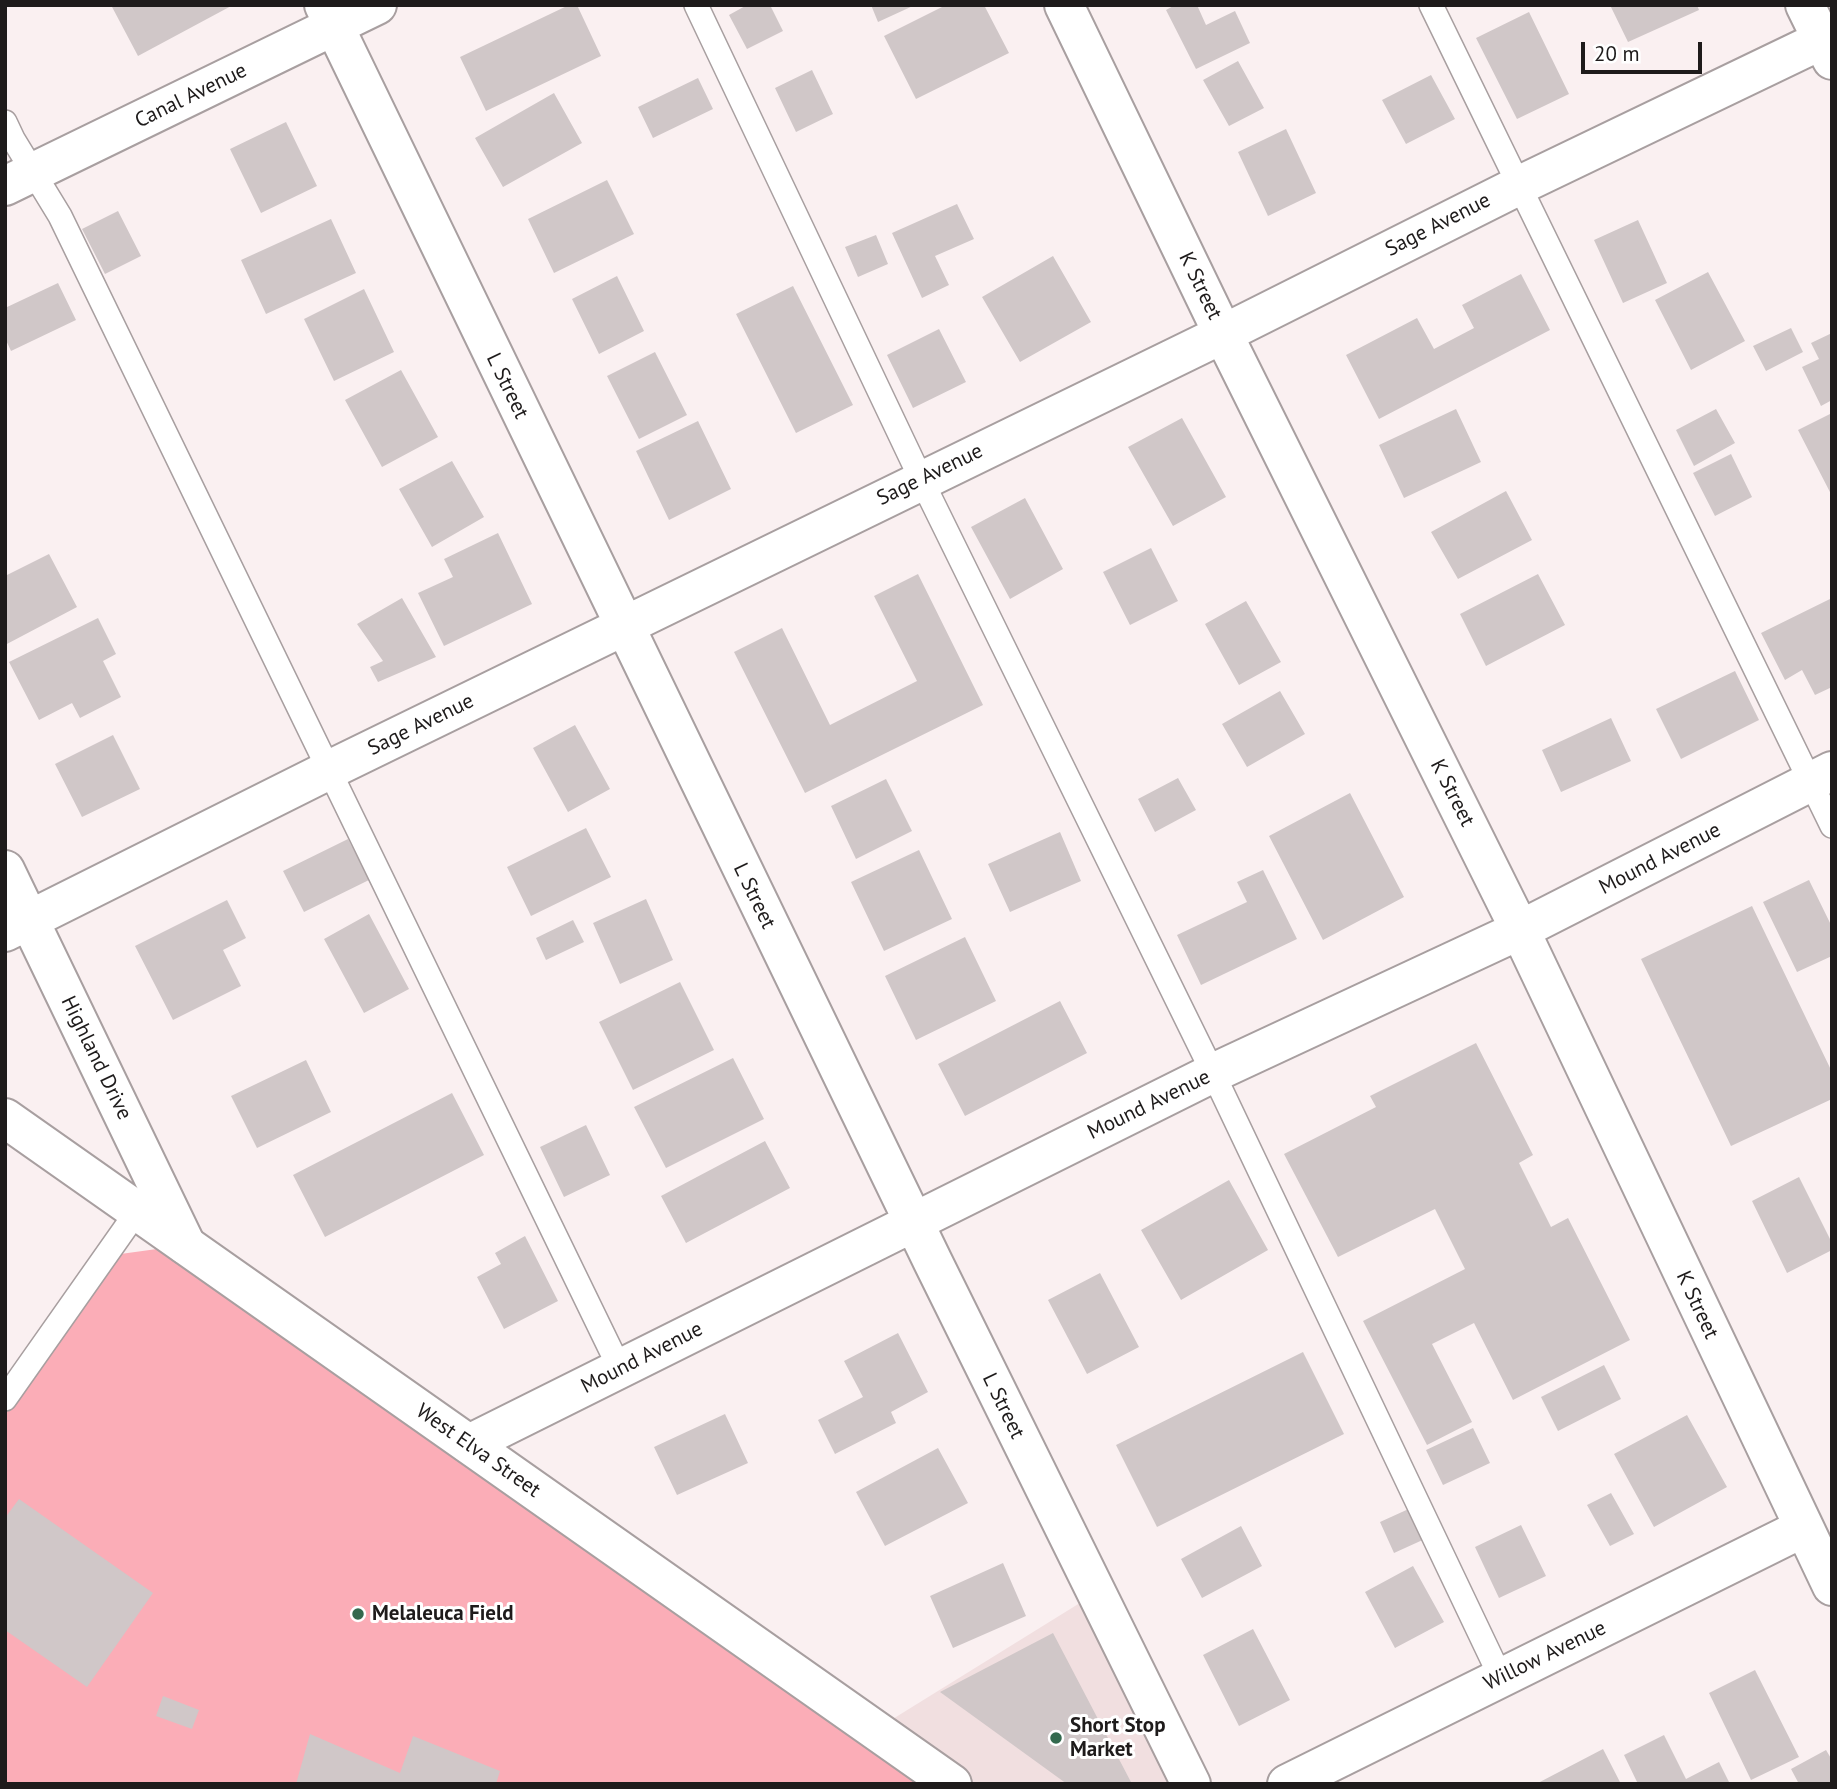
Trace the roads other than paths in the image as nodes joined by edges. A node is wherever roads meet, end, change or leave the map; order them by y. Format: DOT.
graph roads {
  1 [pos="377,5"];
  2 [pos="696,5"];
  3 [pos="1064,5"];
  4 [pos="1431,5"];
  5 [pos="1805,5"];
  6 [pos="329,16"];
  7 [pos="1829,45"];
  8 [pos="5,122"];
  9 [pos="20,179"];
  10 [pos="1520,185"];
  11 [pos="1223,334"];
  12 [pos="921,479"];
  13 [pos="623,626"];
  14 [pos="328,770"];
  15 [pos="1821,777"];
  16 [pos="1832,826"];
  17 [pos="5,870"];
  18 [pos="17,926"];
  19 [pos="1520,930"];
  20 [pos="1213,1073"];
  21 [pos="5,1118"];
  22 [pos="138,1210"];
  23 [pos="913,1221"];
  24 [pos="186,1245"];
  25 [pos="620,1369"];
  26 [pos="5,1399"];
  27 [pos="468,1444"];
  28 [pos="1803,1528"];
  29 [pos="1832,1586"];
  30 [pos="1501,1678"];
  31 [pos="952,1784"];
  32 [pos="1191,1784"];
  33 [pos="1287,1784"];
  1 -- 6 [label="street, Canal Avenue"];
  2 -- 12 [label="lane"];
  3 -- 11 [label="street, K Street"];
  4 -- 10 [label="lane"];
  5 -- 7 [label="street"];
  6 -- 9 [label="street, Canal Avenue"];
  6 -- 13 [label="street, L Street"];
  7 -- 10 [label="street, Sage Avenue"];
  8 -- 9 [label="lane"];
  9 -- 14 [label="lane"];
  10 -- 11 [label="street, Sage Avenue"];
  10 -- 15 [label="lane"];
  11 -- 12 [label="street, Sage Avenue"];
  11 -- 19 [label="street, K Street"];
  12 -- 13 [label="street, Sage Avenue"];
  12 -- 20 [label="lane"];
  13 -- 14 [label="street, Sage Avenue"];
  13 -- 23 [label="street, L Street"];
  14 -- 18 [label="street, Sage Avenue"];
  14 -- 25 [label="lane"];
  15 -- 16 [label="lane"];
  15 -- 19 [label="street, Mound Avenue"];
  17 -- 18 [label="street, Highland Drive"];
  18 -- 24 [label="street, Highland Drive"];
  19 -- 20 [label="street, Mound Avenue"];
  19 -- 28 [label="street, K Street"];
  20 -- 23 [label="street, Mound Avenue"];
  20 -- 30 [label="lane"];
  21 -- 22 [label="street, West Elva Street"];
  22 -- 24 [label="street, West Elva Street"];
  22 -- 26 [label="lane"];
  23 -- 25 [label="street, Mound Avenue"];
  23 -- 32 [label="street, L Street"];
  24 -- 27 [label="street, West Elva Street"];
  25 -- 27 [label="street, Mound Avenue"];
  27 -- 31 [label="street, West Elva Street"];
  28 -- 29 [label="street, K Street"];
  28 -- 30 [label="street, Willow Avenue"];
  30 -- 33 [label="street, Willow Avenue"];
}
